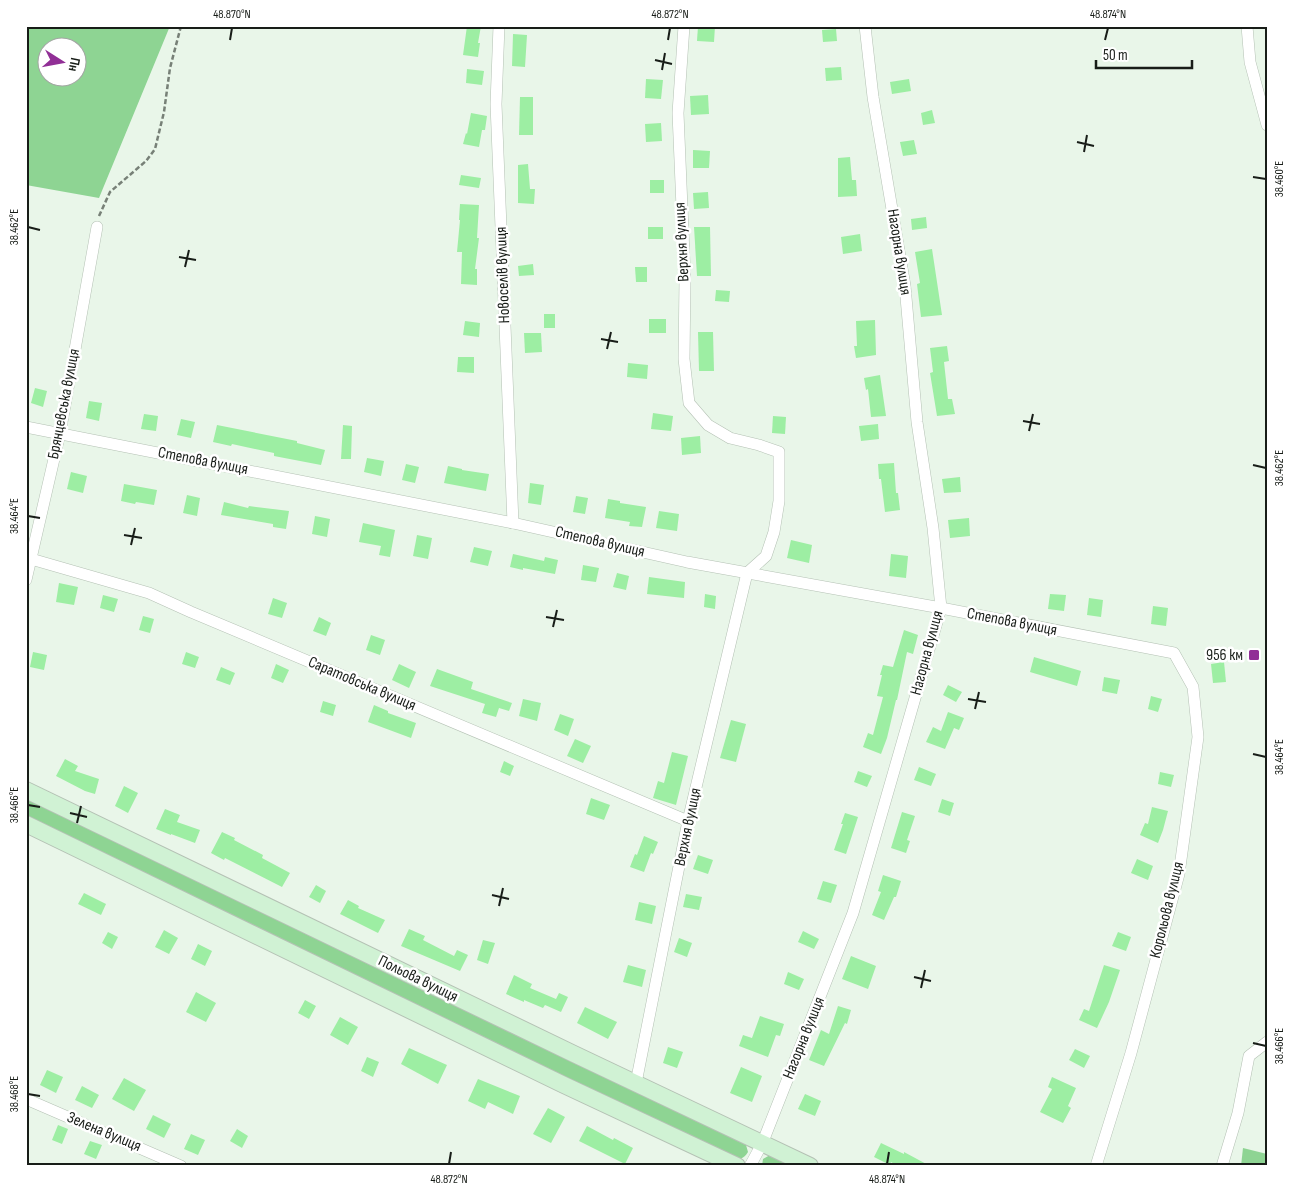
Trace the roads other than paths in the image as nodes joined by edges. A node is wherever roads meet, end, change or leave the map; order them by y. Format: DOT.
graph roads {
  1 [pos="499,26"];
  2 [pos="684,26"];
  3 [pos="864,26"];
  4 [pos="1247,26"];
  5 [pos="1267,125"];
  6 [pos="97,227"];
  7 [pos="26,427"];
  8 [pos="60,433"];
  9 [pos="513,523"];
  10 [pos="31,560"];
  11 [pos="747,573"];
  12 [pos="26,580"];
  13 [pos="941,608"];
  14 [pos="1174,653"];
  15 [pos="26,790"];
  16 [pos="688,821"];
  17 [pos="26,824"];
  18 [pos="1267,1042"];
  19 [pos="636,1083"];
  20 [pos="26,1099"];
  21 [pos="762,1144"];
  22 [pos="181,1166"];
  23 [pos="737,1166"];
  24 [pos="750,1166"];
  25 [pos="810,1166"];
  26 [pos="1096,1166"];
  27 [pos="1222,1166"];
  1 -- 9 [label="street, Новоселів вулиця"];
  2 -- 11 [label="street, Верхня вулиця"];
  3 -- 13 [label="street, Нагорна вулиця"];
  4 -- 5 [label="street"];
  6 -- 8 [label="street, Брянцевська вулиця"];
  7 -- 8 [label="street, Степова вулиця"];
  8 -- 9 [label="street, Степова вулиця"];
  8 -- 10 [label="street, Брянцевська вулиця"];
  9 -- 11 [label="street, Степова вулиця"];
  10 -- 12 [label="street, Брянцевська вулиця"];
  10 -- 16 [label="street, Саратовська вулиця"];
  11 -- 13 [label="street, Степова вулиця"];
  11 -- 16 [label="street, Верхня вулиця"];
  13 -- 14 [label="street, Степова вулиця"];
  13 -- 21 [label="street, Нагорна вулиця"];
  14 -- 26 [label="street, Корольова вулиця"];
  15 -- 19 [label="main road, Польова вулиця"];
  16 -- 19 [label="street, Верхня вулиця"];
  17 -- 23 [label="main road, Польова вулиця"];
  18 -- 27 [label="street"];
  19 -- 21 [label="main road, Польова вулиця"];
  20 -- 22 [label="street, Зелена вулиця"];
  21 -- 24 [label="street, Нагорна вулиця"];
  21 -- 25 [label="main road, Польова вулиця"];
}
